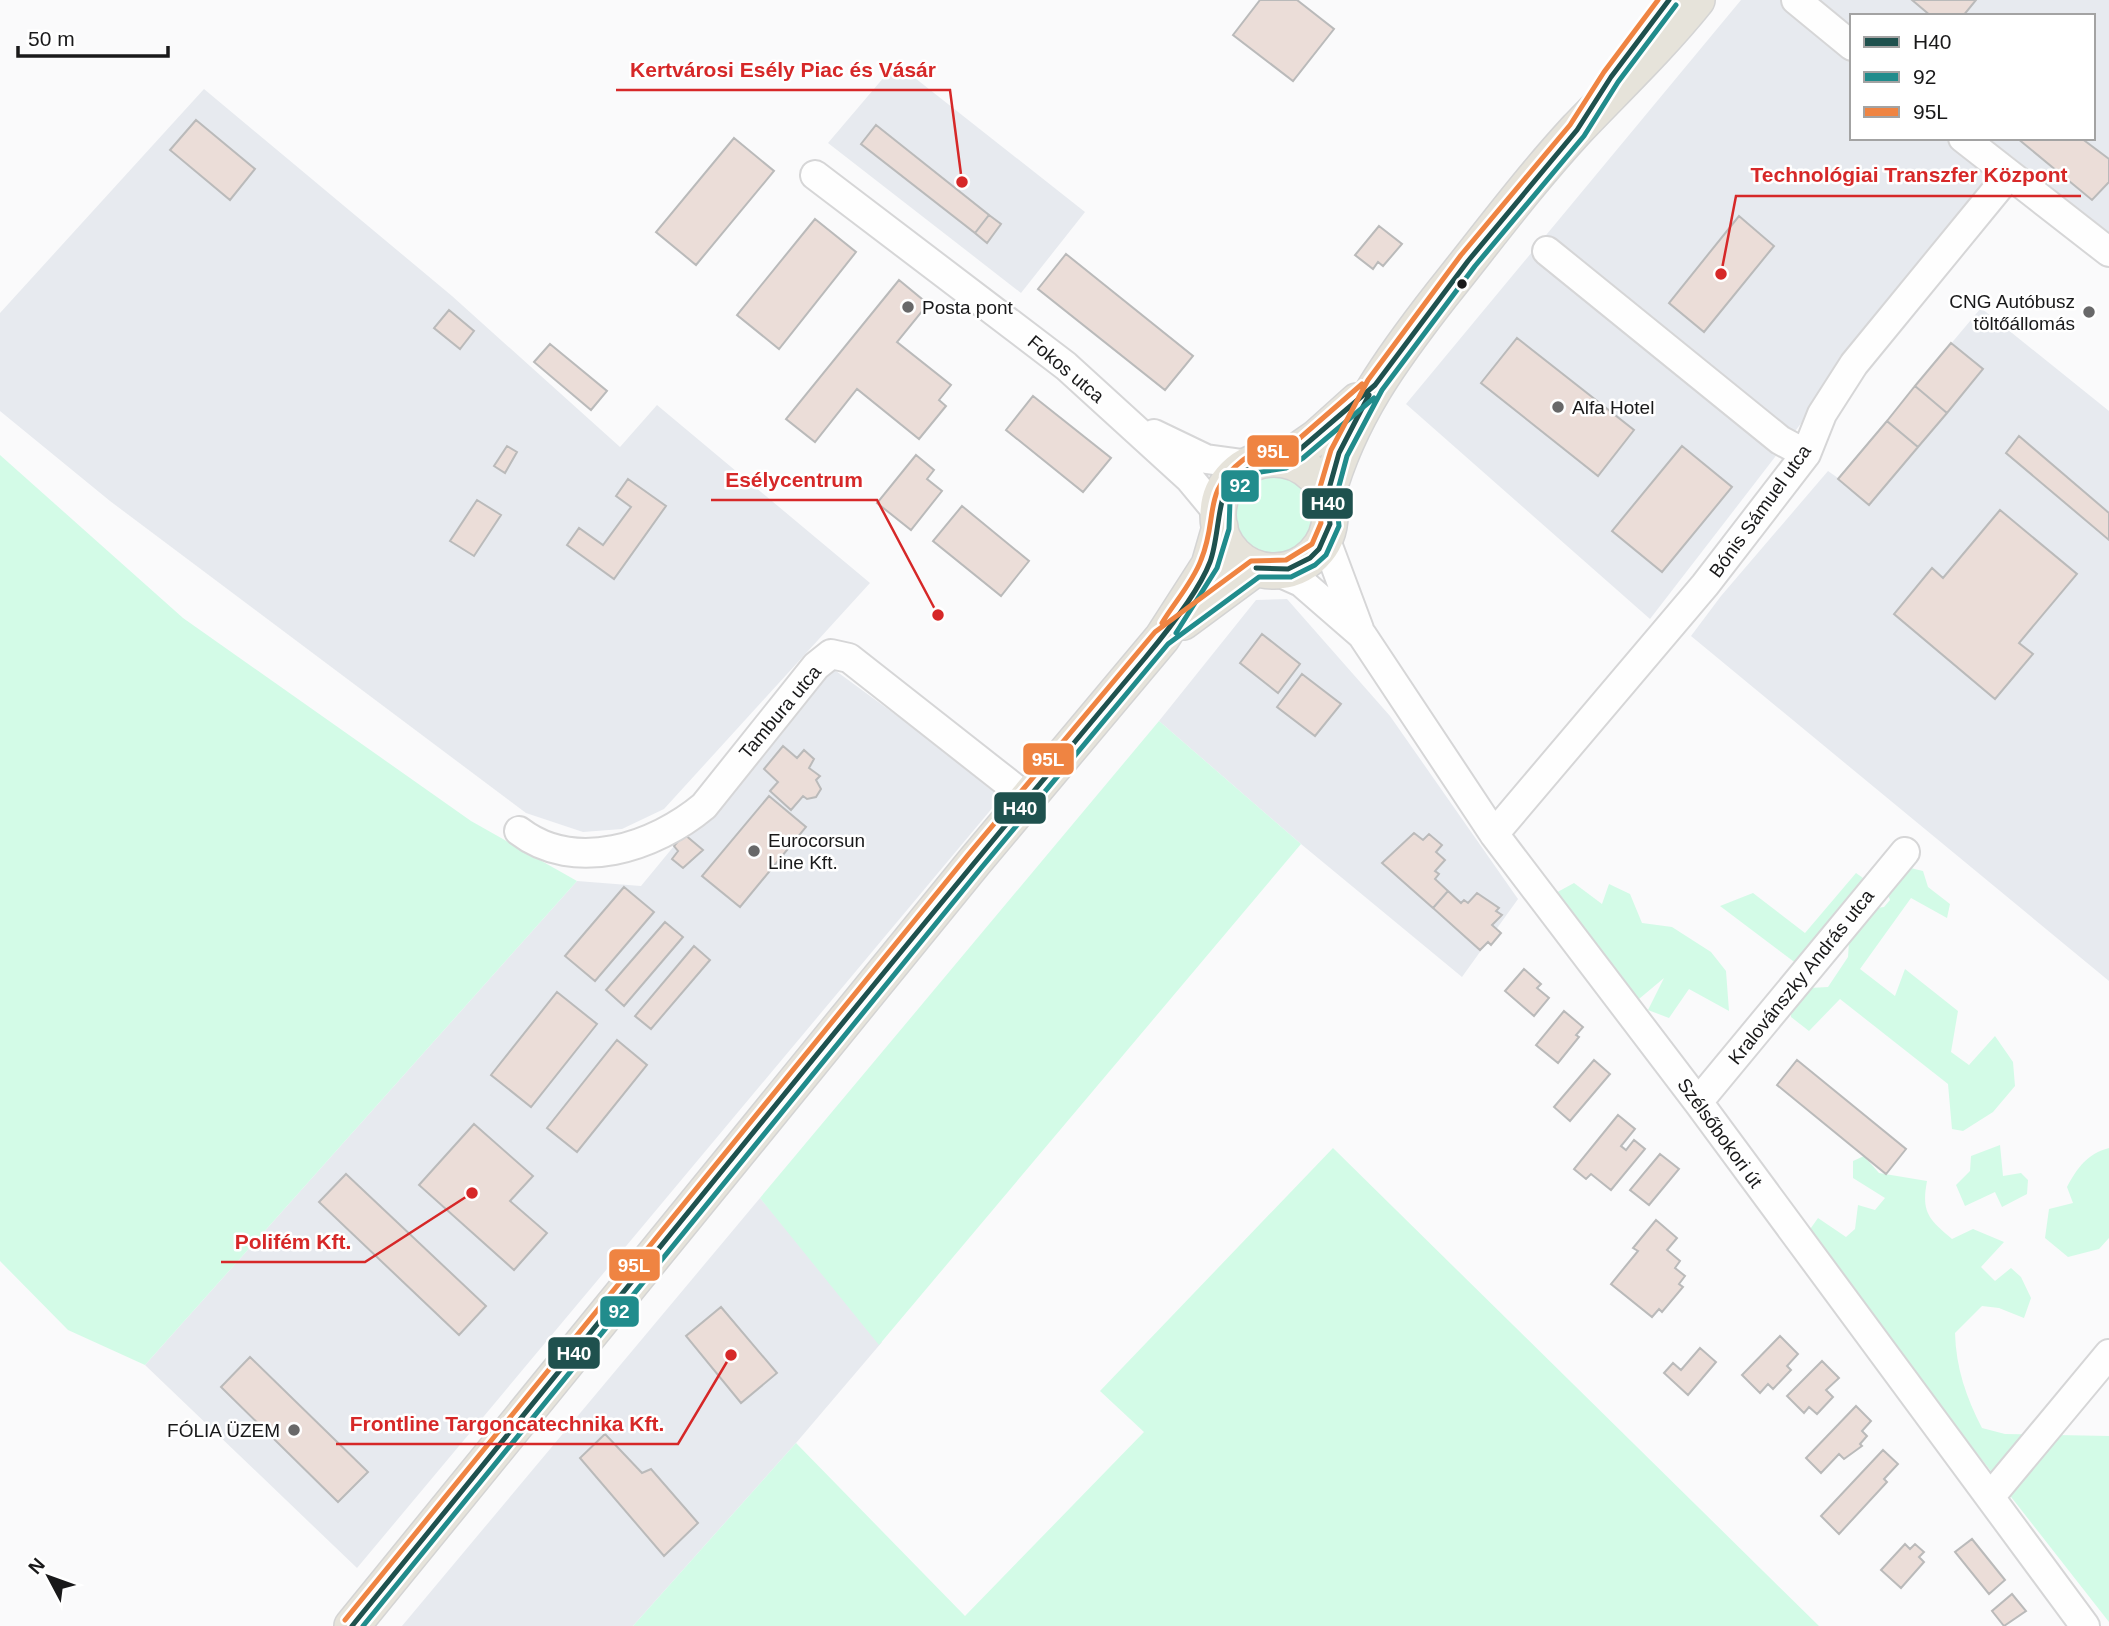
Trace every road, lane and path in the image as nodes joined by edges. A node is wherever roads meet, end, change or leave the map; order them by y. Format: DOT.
graph roads {
  1 [pos="1669,0"];
  2 [pos="1697,0"];
  3 [pos="1796,0"];
  4 [pos="1850,44"];
  5 [pos="1577,130"];
  6 [pos="1965,140"];
  7 [pos="815,175"];
  8 [pos="2008,176"];
  9 [pos="1547,251"];
  10 [pos="2109,252"];
  11 [pos="1375,385"];
  12 [pos="1129,423"];
  13 [pos="1806,454"];
  14 [pos="1267,463"];
  15 [pos="1327,496"];
  16 [pos="1219,521"];
  17 [pos="1325,538"];
  18 [pos="1266,570"];
  19 [pos="1362,635"];
  20 [pos="1162,638"];
  21 [pos="1027,798"];
  22 [pos="519,831"];
  23 [pos="1494,834"];
  24 [pos="1905,852"];
  25 [pos="1698,1102"];
  26 [pos="2109,1354"];
  27 [pos="1990,1497"];
  28 [pos="352,1626"];
  29 [pos="2085,1626"];
  1 -- 5 [label="main road"];
  2 -- 5 [label="main road"];
  3 -- 4 [label="street"];
  5 -- 11 [label="main road"];
  6 -- 8 [label="street"];
  7 -- 12 [label="street, Fokos utca"];
  8 -- 10 [label="street"];
  8 -- 13 [label="street, Bónis Sámuel utca"];
  9 -- 13 [label="street"];
  11 -- 14 [label="main road"];
  11 -- 15 [label="main road"];
  12 -- 14 [label="street"];
  12 -- 16 [label="street, Fokos utca"];
  13 -- 23 [label="street, Bónis Sámuel utca"];
  14 -- 15 [label="main road"];
  14 -- 16 [label="main road"];
  15 -- 17 [label="main road"];
  16 -- 18 [label="main road"];
  16 -- 20 [label="main road"];
  17 -- 18 [label="main road"];
  17 -- 19 [label="street"];
  18 -- 19 [label="street"];
  18 -- 20 [label="main road"];
  19 -- 23 [label="street, Szélsőbokori út"];
  20 -- 21 [label="main road"];
  21 -- 22 [label="street, Tambura utca"];
  21 -- 28 [label="main road"];
  23 -- 25 [label="street, Szélsőbokori út"];
  24 -- 25 [label="street, Kralovánszky András utca"];
  25 -- 27 [label="street, Szélsőbokori út"];
  26 -- 27 [label="street"];
  27 -- 29 [label="street, Szélsőbokori út"];
}
